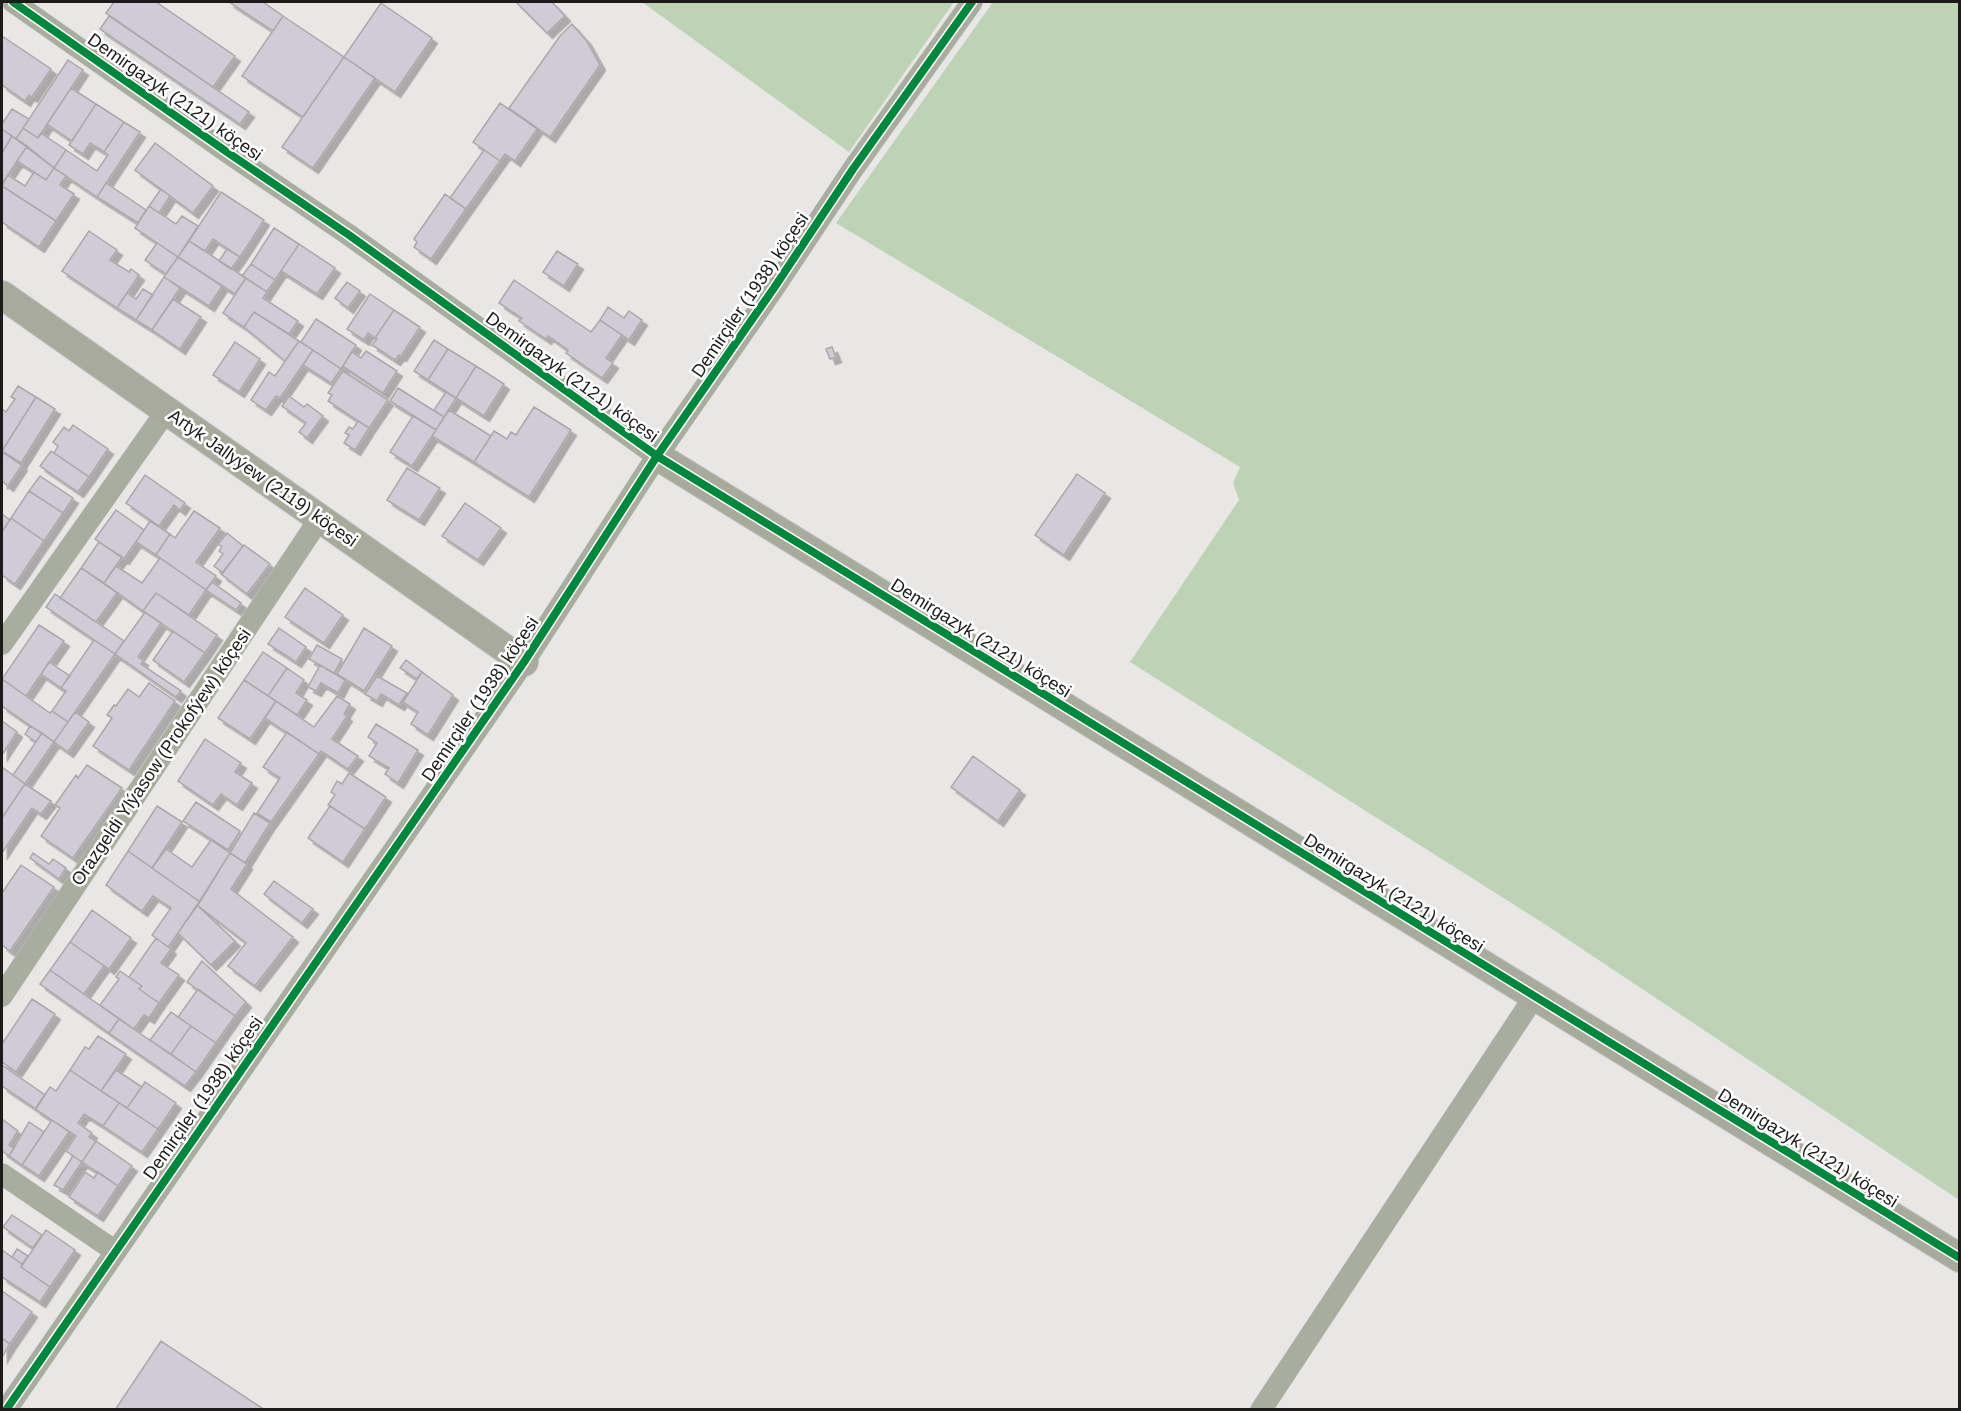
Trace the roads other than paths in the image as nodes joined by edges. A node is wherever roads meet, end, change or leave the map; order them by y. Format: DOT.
graph roads {
  1 [pos="13,2"];
  2 [pos="972,2"];
  3 [pos="2,295"];
  4 [pos="167,410"];
  5 [pos="657,456"];
  6 [pos="320,518"];
  7 [pos="2,644"];
  8 [pos="524,662"];
  9 [pos="2,996"];
  10 [pos="1534,997"];
  11 [pos="2,1174"];
  12 [pos="115,1251"];
  13 [pos="1959,1258"];
  14 [pos="6,1410"];
  15 [pos="1262,1410"];
  1 -- 5 [label="street, Demirgazyk (2121) köçesi"];
  2 -- 5 [label="street, Demirçiler (1938) köçesi"];
  3 -- 4 [label="street, Artyk Jallyýew (2119) köçesi"];
  4 -- 6 [label="street, Artyk Jallyýew (2119) köçesi"];
  4 -- 7 [label="street"];
  5 -- 8 [label="street, Demirçiler (1938) köçesi"];
  5 -- 10 [label="street, Demirgazyk (2121) köçesi"];
  6 -- 8 [label="street, Artyk Jallyýew (2119) köçesi"];
  6 -- 9 [label="street, Orazgeldi Ylýasow (Prokofýew) köçesi"];
  8 -- 12 [label="street, Demirçiler (1938) köçesi"];
  10 -- 13 [label="street, Demirgazyk (2121) köçesi"];
  10 -- 15 [label="street"];
  11 -- 12 [label="street"];
  12 -- 14 [label="street, Demirçiler (1938) köçesi"];
}
